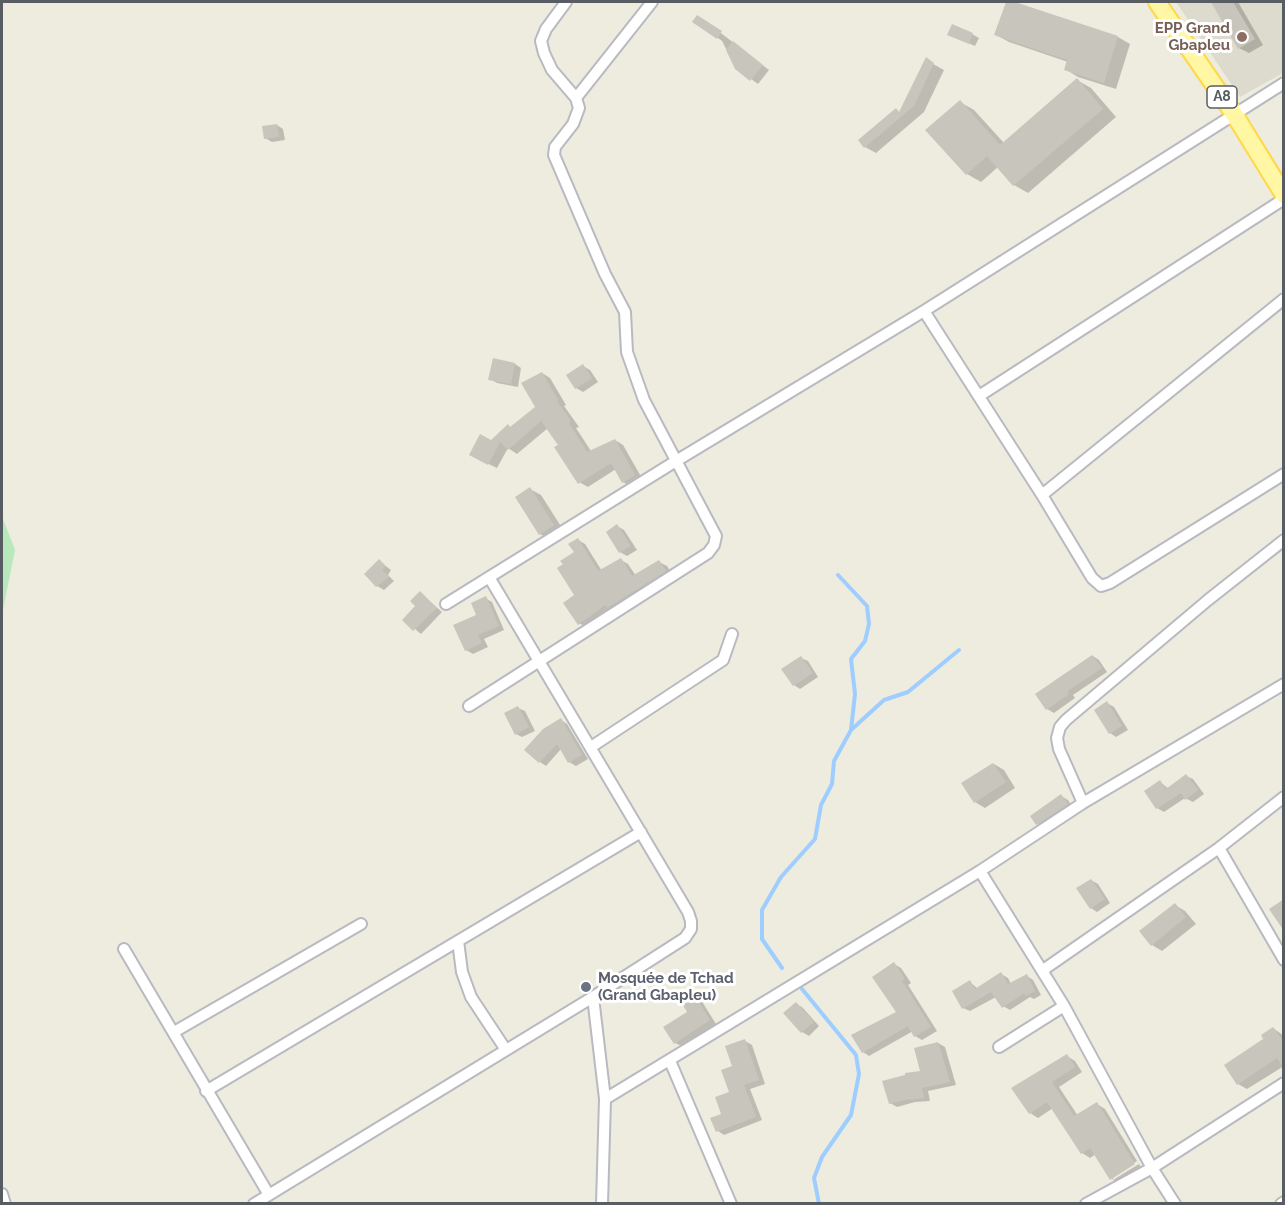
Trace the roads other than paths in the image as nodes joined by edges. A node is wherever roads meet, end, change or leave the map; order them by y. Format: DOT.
graph roads {
  1 [pos="566,2"];
  2 [pos="652,2"];
  3 [pos="1157,2"];
  4 [pos="1284,83"];
  5 [pos="576,98"];
  6 [pos="1234,114"];
  7 [pos="1284,197"];
  8 [pos="1284,299"];
  9 [pos="924,311"];
  10 [pos="979,396"];
  11 [pos="676,461"];
  12 [pos="1284,474"];
  13 [pos="1042,495"];
  14 [pos="1284,540"];
  15 [pos="489,577"];
  16 [pos="446,604"];
  17 [pos="732,634"];
  18 [pos="540,662"];
  19 [pos="1284,684"];
  20 [pos="469,706"];
  21 [pos="591,747"];
  22 [pos="1284,797"];
  23 [pos="1083,803"];
  24 [pos="641,832"];
  25 [pos="1219,848"];
  26 [pos="980,871"];
  27 [pos="361,924"];
  28 [pos="458,941"];
  29 [pos="124,949"];
  30 [pos="1284,960"];
  31 [pos="1043,970"];
  32 [pos="593,997"];
  33 [pos="1064,1006"];
  34 [pos="174,1032"];
  35 [pos="999,1047"];
  36 [pos="506,1050"];
  37 [pos="670,1061"];
  38 [pos="1284,1083"];
  39 [pos="207,1091"];
  40 [pos="605,1098"];
  41 [pos="1152,1167"];
  42 [pos="2,1194"];
  43 [pos="269,1195"];
  44 [pos="5,1203"];
  45 [pos="254,1203"];
  46 [pos="602,1203"];
  47 [pos="731,1203"];
  48 [pos="1086,1203"];
  49 [pos="1175,1203"];
  1 -- 5 [label="street"];
  2 -- 5 [label="street"];
  3 -- 6 [label="main road, A8"];
  4 -- 6 [label="street"];
  5 -- 11 [label="street"];
  6 -- 7 [label="main road, A8"];
  6 -- 9 [label="street"];
  7 -- 10 [label="street"];
  8 -- 13 [label="street"];
  9 -- 10 [label="street"];
  9 -- 11 [label="street"];
  10 -- 13 [label="street"];
  11 -- 15 [label="street"];
  11 -- 18 [label="street"];
  12 -- 13 [label="street"];
  14 -- 23 [label="street"];
  15 -- 16 [label="street"];
  15 -- 18 [label="street"];
  17 -- 21 [label="street"];
  18 -- 20 [label="street"];
  18 -- 21 [label="street"];
  19 -- 23 [label="street"];
  21 -- 24 [label="street"];
  22 -- 25 [label="street"];
  23 -- 26 [label="street"];
  24 -- 28 [label="street"];
  24 -- 32 [label="street"];
  25 -- 30 [label="street"];
  25 -- 31 [label="street"];
  26 -- 31 [label="street"];
  26 -- 37 [label="street"];
  27 -- 34 [label="street"];
  28 -- 36 [label="street"];
  28 -- 39 [label="street"];
  29 -- 34 [label="street"];
  31 -- 33 [label="street"];
  32 -- 36 [label="street"];
  32 -- 40 [label="street"];
  33 -- 35 [label="street"];
  33 -- 41 [label="street"];
  34 -- 39 [label="street"];
  36 -- 43 [label="street"];
  37 -- 40 [label="street"];
  37 -- 47 [label="street"];
  38 -- 41 [label="street"];
  39 -- 43 [label="street"];
  40 -- 46 [label="street"];
  41 -- 48 [label="street"];
  41 -- 49 [label="street"];
  42 -- 44 [label="street"];
  43 -- 45 [label="street"];
}
